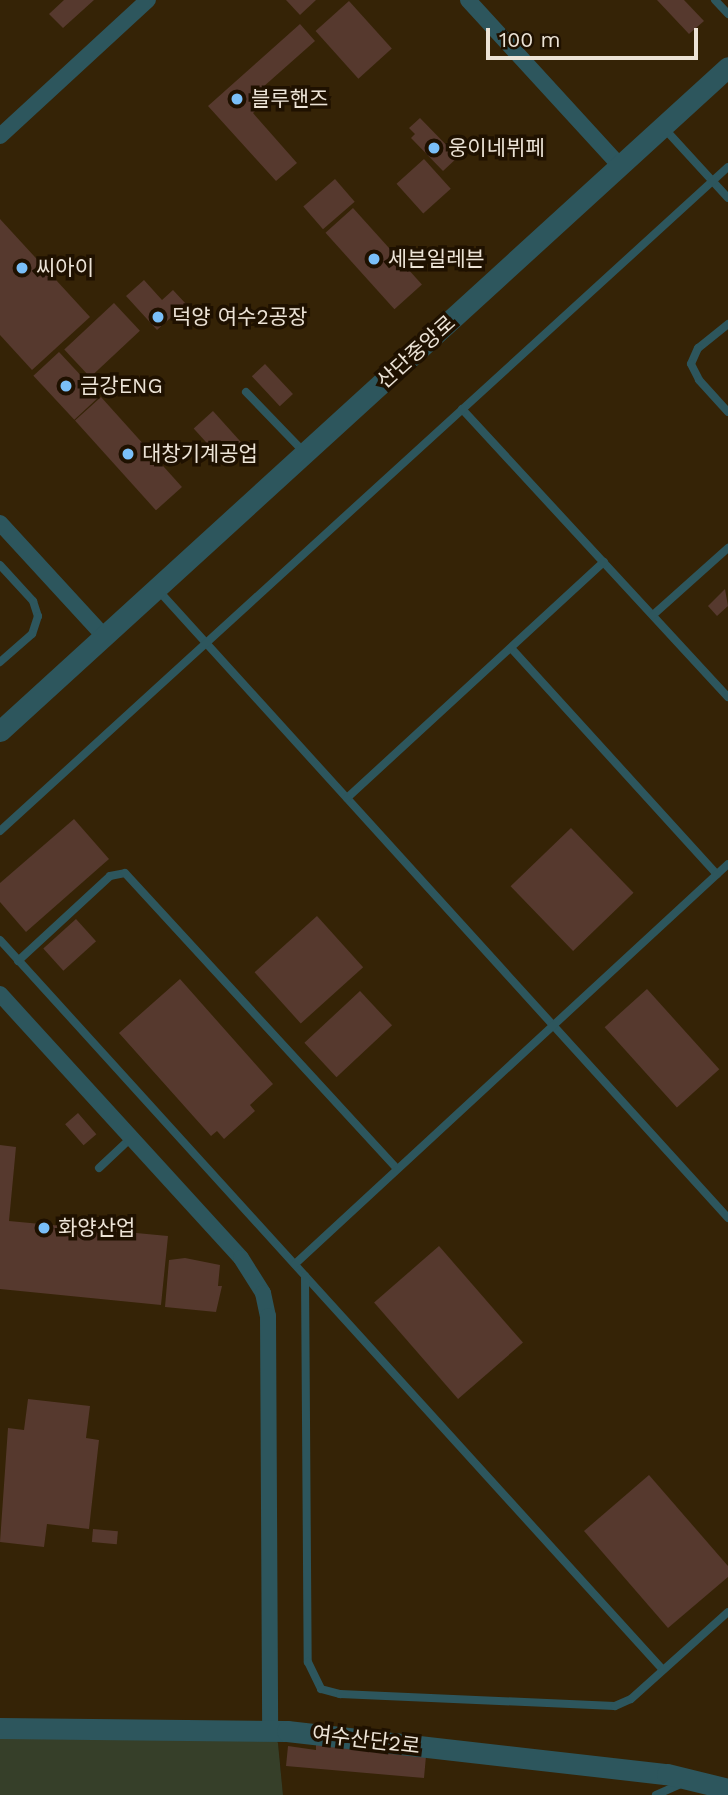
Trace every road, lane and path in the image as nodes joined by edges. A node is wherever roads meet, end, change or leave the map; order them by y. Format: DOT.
graph roads {
  1 [pos="148,0"];
  2 [pos="468,0"];
  3 [pos="715,0"];
  4 [pos="728,14"];
  5 [pos="728,67"];
  6 [pos="663,127"];
  7 [pos="0,136"];
  8 [pos="620,166"];
  9 [pos="728,167"];
  10 [pos="713,181"];
  11 [pos="728,198"];
  12 [pos="728,324"];
  13 [pos="246,392"];
  14 [pos="463,409"];
  15 [pos="728,412"];
  16 [pos="305,453"];
  17 [pos="0,523"];
  18 [pos="728,548"];
  19 [pos="604,562"];
  20 [pos="0,565"];
  21 [pos="156,588"];
  22 [pos="653,615"];
  23 [pos="104,636"];
  24 [pos="206,643"];
  25 [pos="511,648"];
  26 [pos="0,662"];
  27 [pos="728,697"];
  28 [pos="0,731"];
  29 [pos="347,798"];
  30 [pos="0,831"];
  31 [pos="728,864"];
  32 [pos="717,874"];
  33 [pos="0,940"];
  34 [pos="18,961"];
  35 [pos="0,994"];
  36 [pos="553,1025"];
  37 [pos="131,1138"];
  38 [pos="99,1168"];
  39 [pos="397,1169"];
  40 [pos="728,1218"];
  41 [pos="295,1264"];
  42 [pos="305,1276"];
  43 [pos="728,1612"];
  44 [pos="663,1670"];
  45 [pos="0,1728"];
  46 [pos="270,1731"];
  47 [pos="692,1779"];
  48 [pos="728,1789"];
  49 [pos="656,1795"];
  1 -- 7 [label="street"];
  2 -- 8 [label="street"];
  3 -- 4 [label="lane"];
  5 -- 6 [label="street, 산단중앙로"];
  6 -- 8 [label="street, 산단중앙로"];
  6 -- 10 [label="lane"];
  8 -- 16 [label="street, 산단중앙로"];
  9 -- 10 [label="lane"];
  10 -- 11 [label="lane"];
  10 -- 14 [label="lane"];
  12 -- 15 [label="lane"];
  13 -- 16 [label="lane"];
  14 -- 19 [label="lane"];
  14 -- 24 [label="lane"];
  16 -- 21 [label="street, 산단중앙로"];
  17 -- 23 [label="street"];
  18 -- 22 [label="lane"];
  19 -- 22 [label="lane"];
  19 -- 25 [label="lane"];
  20 -- 26 [label="lane"];
  21 -- 23 [label="street, 산단중앙로"];
  21 -- 24 [label="lane"];
  22 -- 27 [label="lane"];
  23 -- 28 [label="street, 산단중앙로"];
  24 -- 29 [label="lane"];
  24 -- 30 [label="lane"];
  25 -- 29 [label="lane"];
  25 -- 32 [label="lane"];
  29 -- 36 [label="lane"];
  31 -- 32 [label="lane"];
  32 -- 36 [label="lane"];
  33 -- 34 [label="lane"];
  34 -- 39 [label="lane"];
  34 -- 41 [label="lane"];
  35 -- 37 [label="street"];
  36 -- 39 [label="lane"];
  36 -- 40 [label="lane"];
  37 -- 38 [label="lane"];
  37 -- 46 [label="street"];
  39 -- 41 [label="lane"];
  41 -- 42 [label="lane"];
  42 -- 44 [label="lane"];
  42 -- 44 [label="lane"];
  43 -- 44 [label="lane"];
  45 -- 46 [label="street, 여수산단2로"];
  46 -- 47 [label="street, 여수산단2로"];
  47 -- 48 [label="street, 여수산단2로"];
  47 -- 49 [label="lane"];
}
